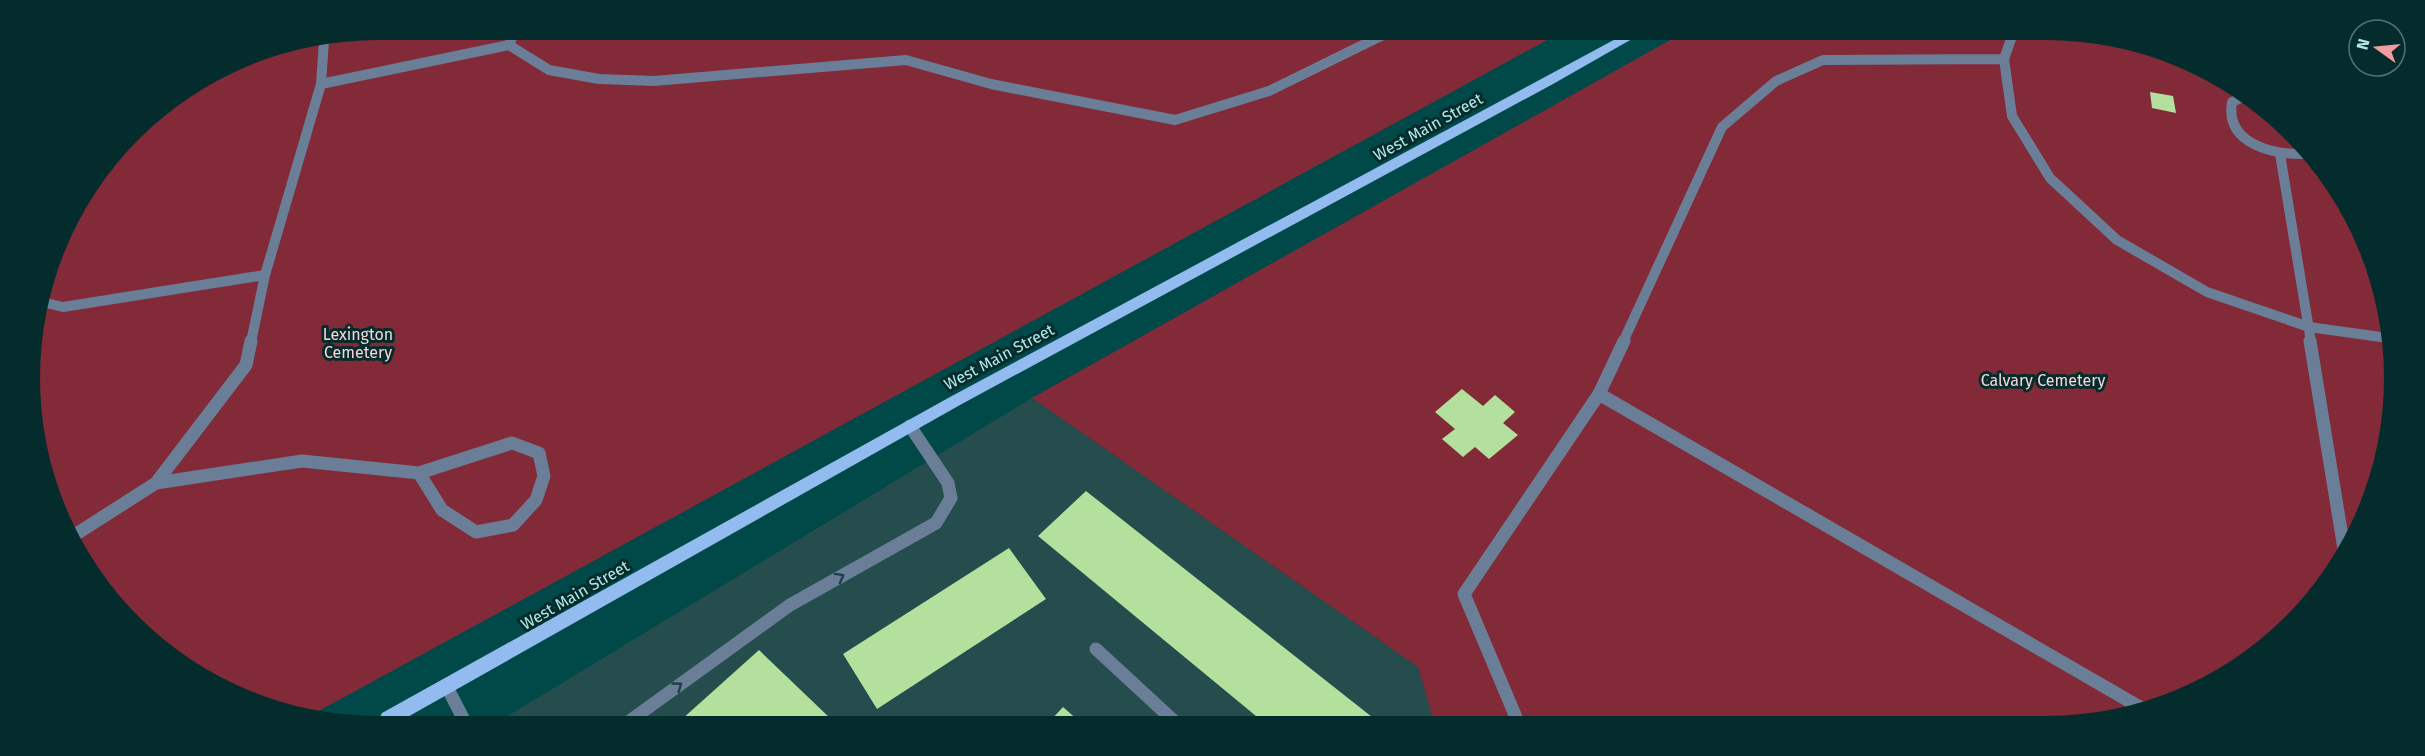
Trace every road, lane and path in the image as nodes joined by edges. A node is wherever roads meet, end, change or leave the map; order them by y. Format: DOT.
graph roads {
  1 [pos="511,40"];
  2 [pos="1373,40"];
  3 [pos="1624,40"];
  4 [pos="2011,40"];
  5 [pos="324,45"];
  6 [pos="509,45"];
  7 [pos="2004,58"];
  8 [pos="321,84"];
  9 [pos="2238,99"];
  10 [pos="2280,154"];
  11 [pos="2300,154"];
  12 [pos="265,275"];
  13 [pos="49,304"];
  14 [pos="2309,327"];
  15 [pos="2382,337"];
  16 [pos="1599,394"];
  17 [pos="910,426"];
  18 [pos="419,473"];
  19 [pos="156,483"];
  20 [pos="78,533"];
  21 [pos="2343,539"];
  22 [pos="1096,649"];
  23 [pos="447,687"];
  24 [pos="2134,704"];
  25 [pos="394,716"];
  26 [pos="462,716"];
  27 [pos="637,716"];
  28 [pos="1169,716"];
  29 [pos="1515,716"];
  1 -- 6 [label="lane"];
  2 -- 6 [label="lane"];
  3 -- 17 [label="main road, West Main Street"];
  4 -- 7 [label="lane"];
  5 -- 8 [label="lane"];
  6 -- 8 [label="lane"];
  7 -- 14 [label="lane"];
  7 -- 16 [label="lane"];
  8 -- 12 [label="lane"];
  9 -- 10 [label="lane"];
  10 -- 11 [label="lane"];
  10 -- 14 [label="lane"];
  12 -- 13 [label="lane"];
  12 -- 19 [label="lane"];
  14 -- 15 [label="lane"];
  14 -- 21 [label="lane"];
  16 -- 24 [label="lane"];
  16 -- 29 [label="lane"];
  17 -- 23 [label="main road, West Main Street"];
  27 -- 17 [label="lane, one-way"];
  18 -- 18 [label="lane"];
  18 -- 19 [label="lane"];
  19 -- 20 [label="lane"];
  22 -- 28 [label="lane"];
  23 -- 25 [label="main road, West Main Street"];
  23 -- 26 [label="lane"];
}
